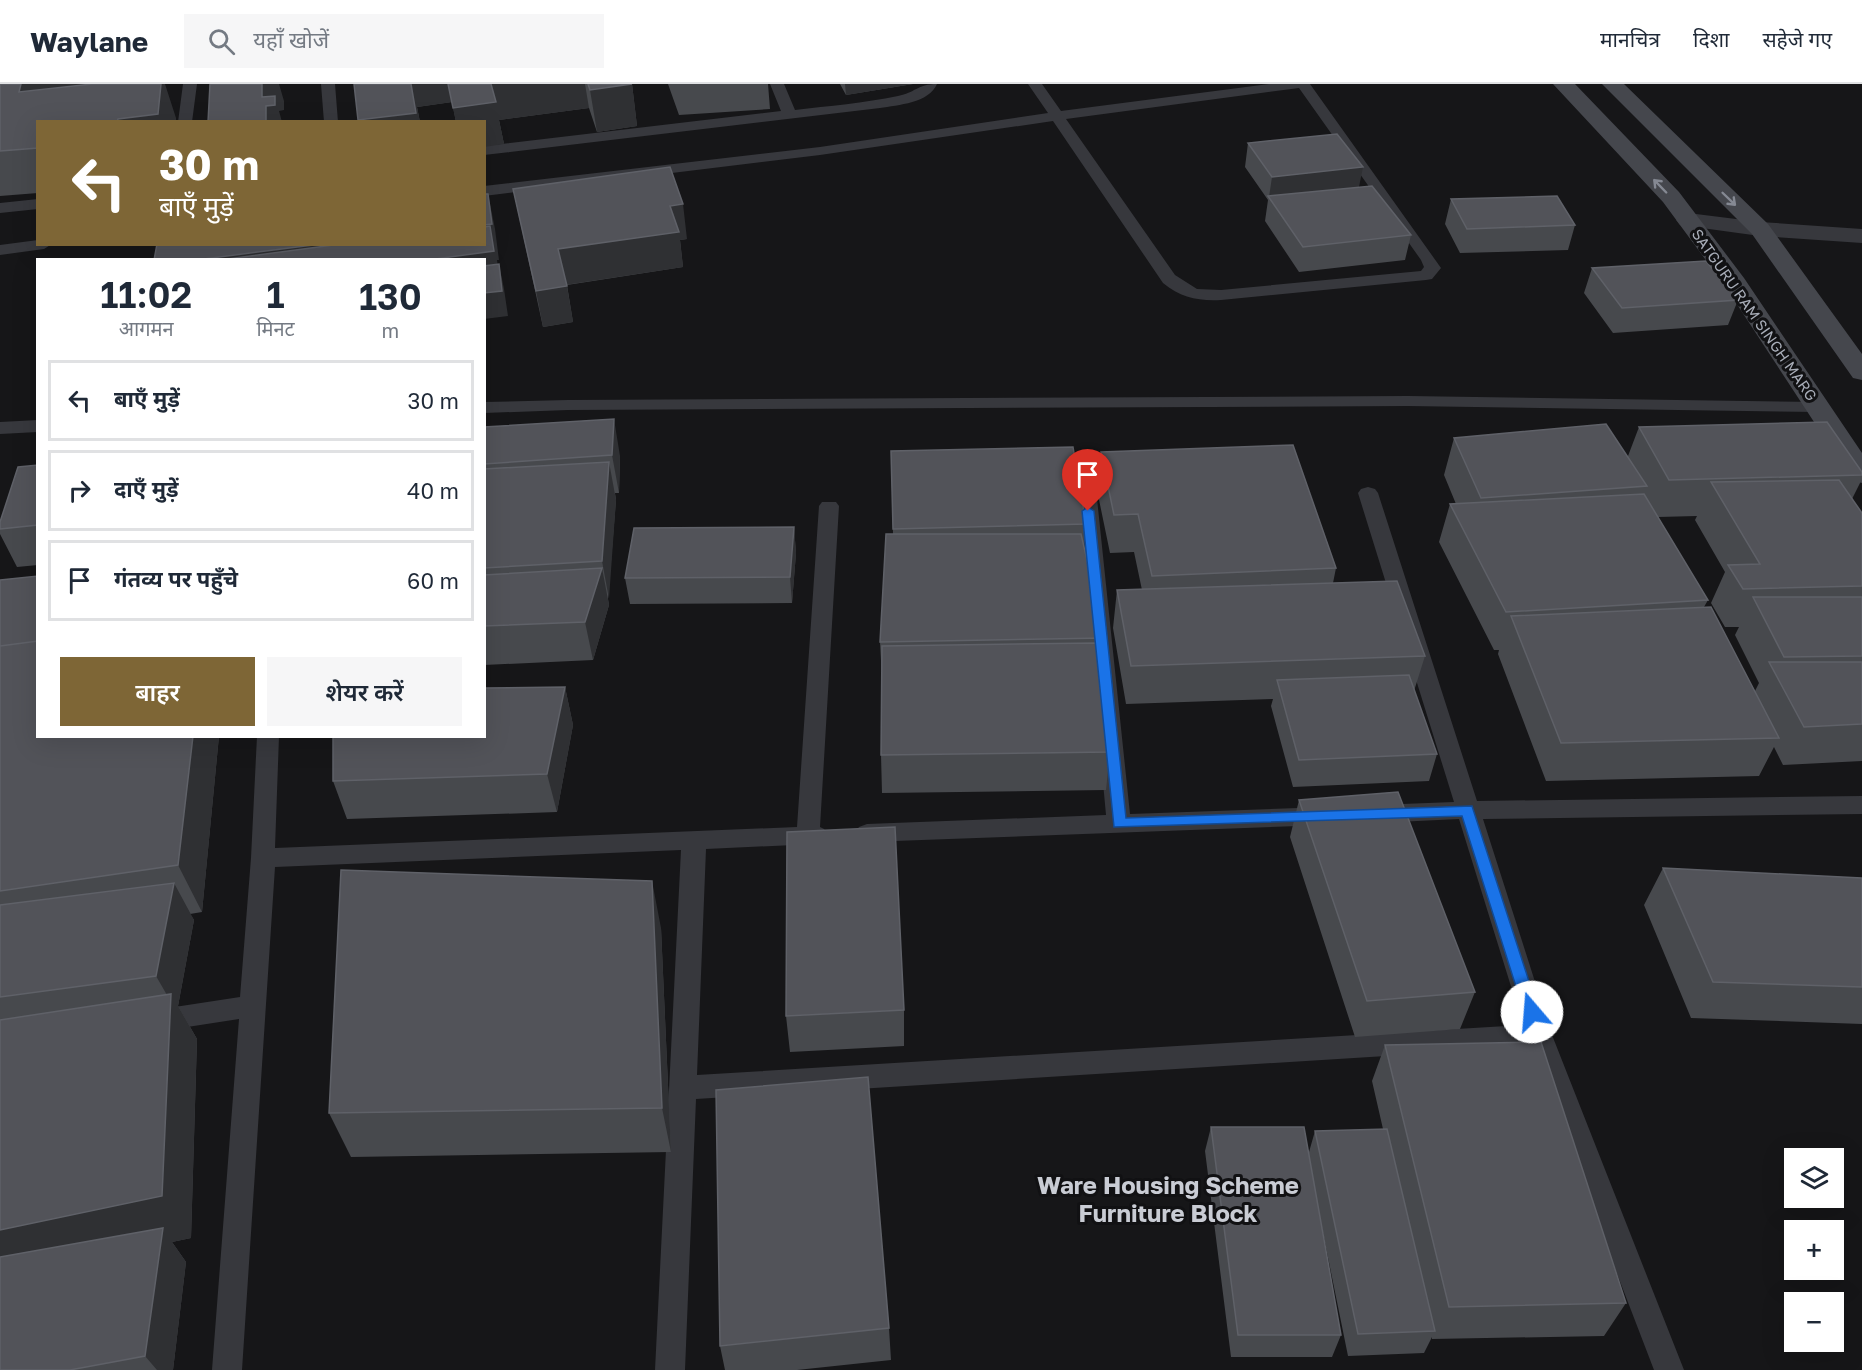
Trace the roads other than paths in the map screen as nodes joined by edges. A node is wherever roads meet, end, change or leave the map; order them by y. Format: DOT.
graph roads {
  1 [pos="190,84"];
  2 [pos="328,84"];
  3 [pos="777,84"];
  4 [pos="930,84"];
  5 [pos="1035,84"];
  6 [pos="1302,84"];
  7 [pos="1563,84"];
  8 [pos="1612,84"];
  9 [pos="789,114"];
  10 [pos="1057,116"];
  11 [pos="185,120"];
  12 [pos="331,120"];
  13 [pos="486,151"];
  14 [pos="486,191"];
  15 [pos="36,204"];
  16 [pos="0,208"];
  17 [pos="1688,219"];
  18 [pos="1760,229"];
  19 [pos="1862,236"];
  20 [pos="36,245"];
  21 [pos="0,250"];
  22 [pos="1861,369"];
  23 [pos="1817,406"];
  24 [pos="486,408"];
  25 [pos="36,426"];
  26 [pos="0,428"];
  27 [pos="1862,474"];
  28 [pos="1086,489"];
  29 [pos="1368,494"];
  30 [pos="829,506"];
  31 [pos="268,738"];
  32 [pos="1862,805"];
  33 [pos="1467,810"];
  34 [pos="1119,824"];
  35 [pos="808,835"];
  36 [pos="694,840"];
  37 [pos="263,858"];
  38 [pos="251,1006"];
  39 [pos="125,1026"];
  40 [pos="1539,1035"];
  41 [pos="682,1088"];
  42 [pos="227,1370"];
  43 [pos="669,1370"];
  44 [pos="1669,1370"];
  1 -- 11 [label="lane"];
  2 -- 12 [label="lane"];
  3 -- 9 [label="lane"];
  4 -- 9 [label="lane"];
  5 -- 10 [label="lane"];
  6 -- 10 [label="lane"];
  6 -- 10 [label="lane"];
  17 -- 7 [label="main road, SATGURU RAM SINGH MARG, one-way"];
  8 -- 18 [label="main road, one-way"];
  9 -- 13 [label="lane"];
  10 -- 14 [label="lane"];
  15 -- 16 [label="lane"];
  17 -- 18 [label="street"];
  17 -- 23 [label="main road, SATGURU RAM SINGH MARG"];
  18 -- 19 [label="street"];
  18 -- 22 [label="main road"];
  20 -- 21 [label="lane"];
  23 -- 24 [label="lane"];
  23 -- 27 [label="main road, SATGURU RAM SINGH MARG"];
  25 -- 26 [label="lane"];
  28 -- 34 [label="lane"];
  29 -- 33 [label="lane"];
  30 -- 35 [label="lane"];
  31 -- 37 [label="lane"];
  32 -- 33 [label="lane"];
  33 -- 34 [label="lane"];
  33 -- 40 [label="lane"];
  34 -- 35 [label="lane"];
  35 -- 36 [label="lane"];
  36 -- 37 [label="lane"];
  36 -- 41 [label="lane"];
  37 -- 38 [label="lane"];
  38 -- 39 [label="lane"];
  38 -- 42 [label="lane"];
  40 -- 41 [label="lane"];
  40 -- 44 [label="lane"];
  41 -- 43 [label="lane"];
}
